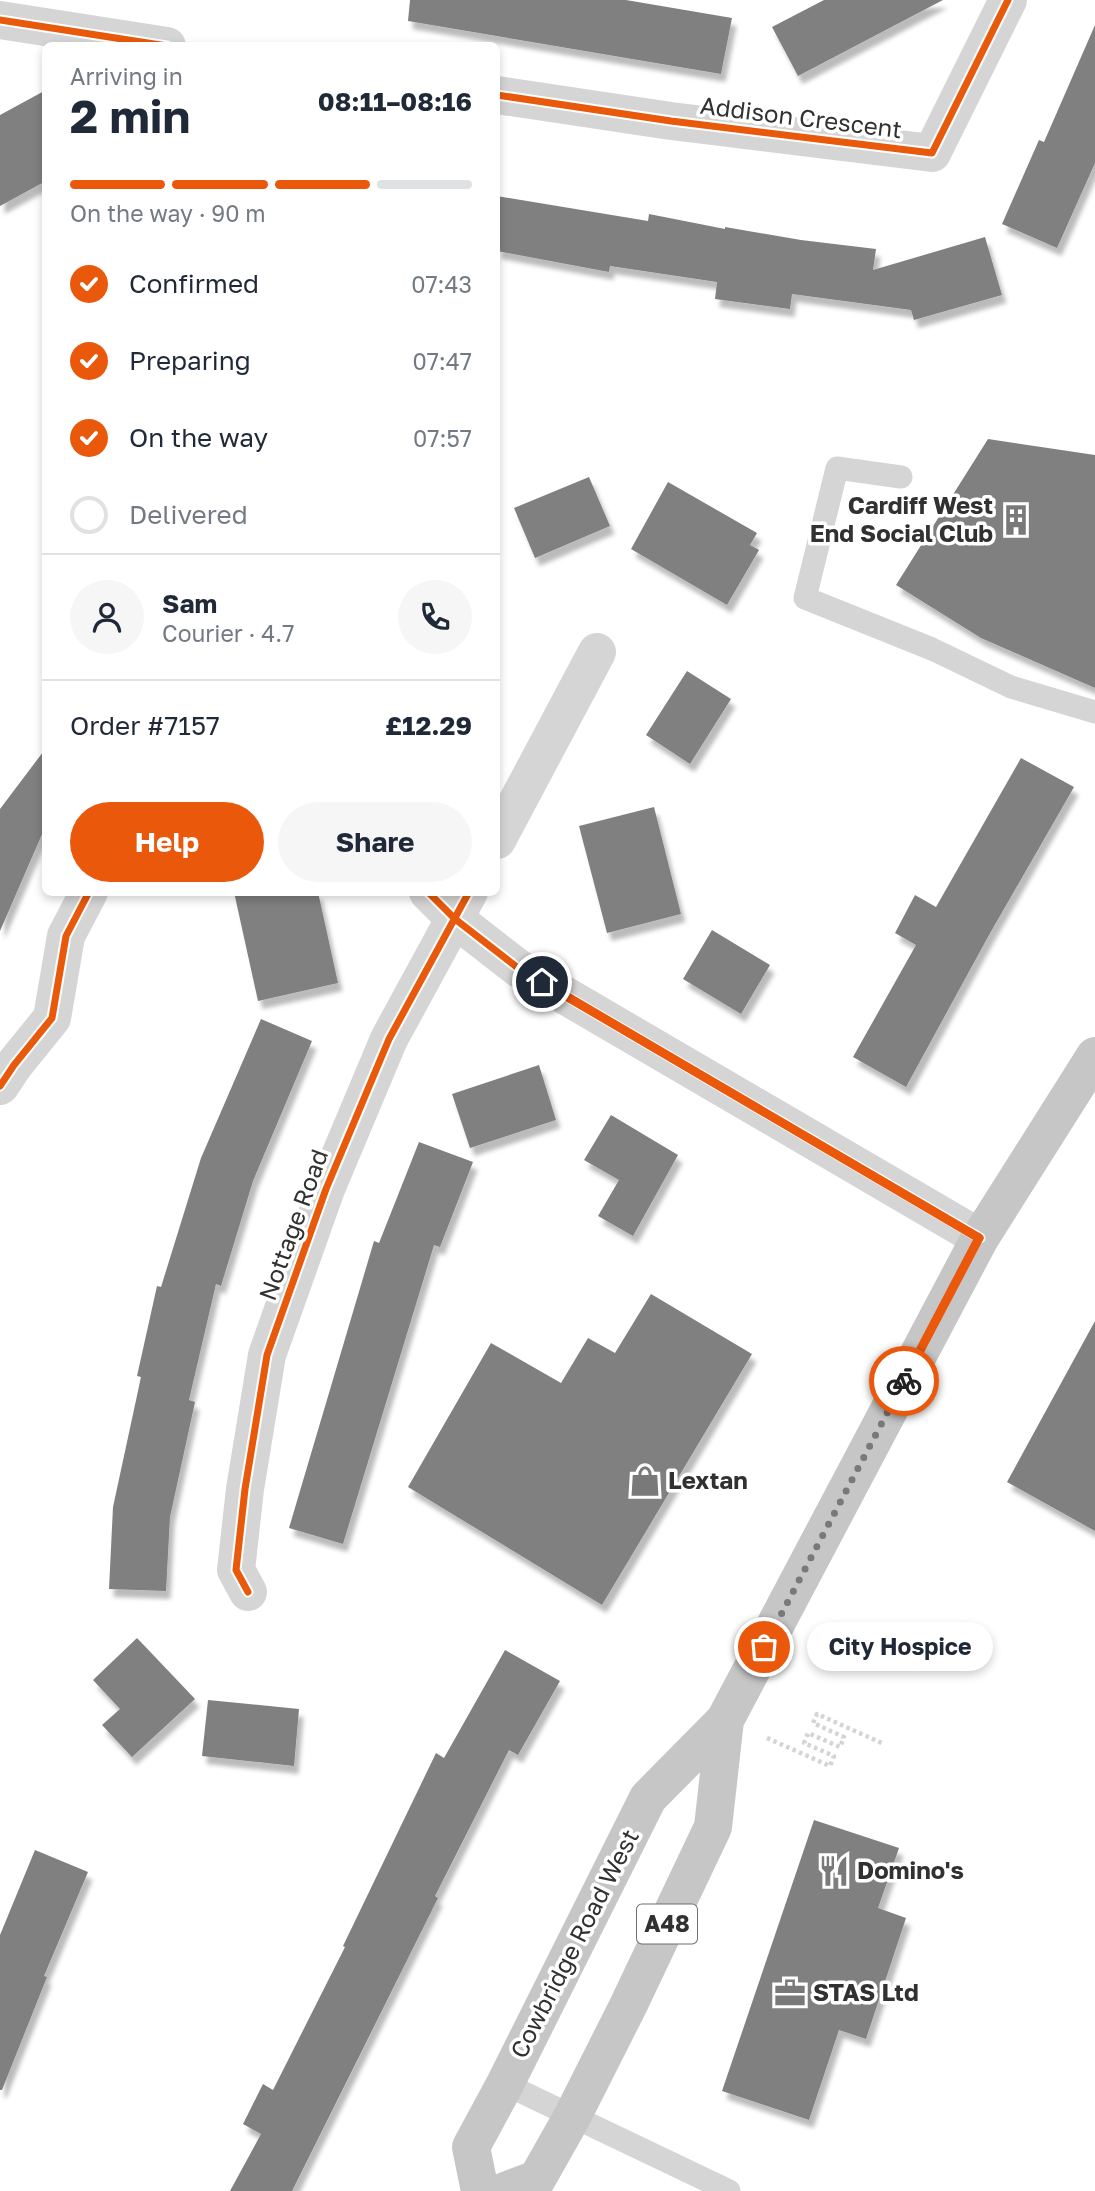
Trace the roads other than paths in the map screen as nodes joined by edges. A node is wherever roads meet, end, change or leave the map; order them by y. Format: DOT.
graph roads {
  1 [pos="1008,0"];
  2 [pos="0,20"];
  3 [pos="141,42"];
  4 [pos="500,95"];
  5 [pos="901,477"];
  6 [pos="597,652"];
  7 [pos="1095,712"];
  8 [pos="500,834"];
  9 [pos="87,896"];
  10 [pos="438,896"];
  11 [pos="462,906"];
  12 [pos="1095,1056"];
  13 [pos="0,1086"];
  14 [pos="979,1238"];
  15 [pos="248,1592"];
  16 [pos="726,1720"];
  17 [pos="505,2084"];
  18 [pos="572,2117"];
  19 [pos="480,2191"];
  20 [pos="505,2191"];
  21 [pos="729,2191"];
  1 -- 4 [label="street, Addison Crescent"];
  2 -- 3 [label="street"];
  5 -- 7 [label="lane"];
  6 -- 8 [label="street"];
  9 -- 13 [label="street"];
  10 -- 11 [label="street"];
  11 -- 14 [label="street"];
  11 -- 15 [label="street, Nottage Road"];
  12 -- 14 [label="highway, Cowbridge Road West / A48"];
  14 -- 16 [label="highway, Cowbridge Road West / A48"];
  16 -- 17 [label="highway, Cowbridge Road West / A48"];
  16 -- 18 [label="highway, Cowbridge Road West / A48"];
  17 -- 18 [label="lane"];
  17 -- 19 [label="highway, Cowbridge Road West / A48"];
  18 -- 20 [label="highway, Cowbridge Road West / A48"];
  18 -- 21 [label="lane"];
}
